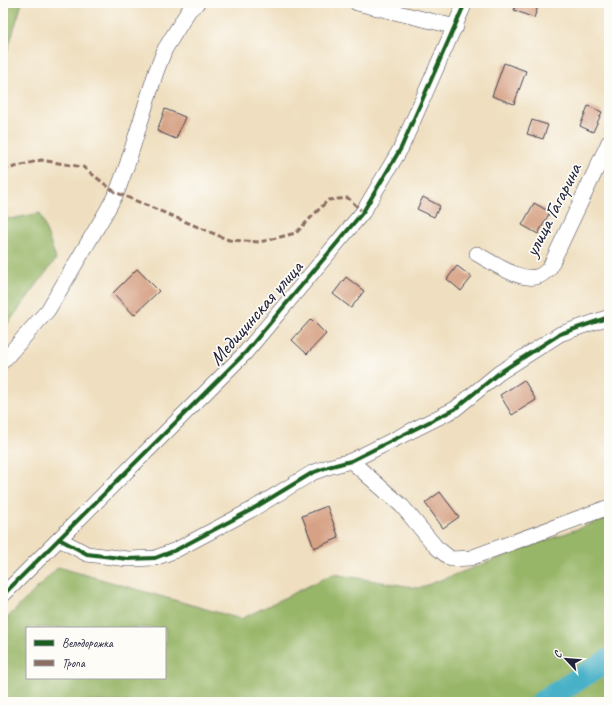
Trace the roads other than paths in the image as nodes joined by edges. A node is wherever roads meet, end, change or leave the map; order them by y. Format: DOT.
graph roads {
  1 [pos="196,3"];
  2 [pos="357,3"];
  3 [pos="465,3"];
  4 [pos="456,27"];
  5 [pos="609,142"];
  6 [pos="477,254"];
  7 [pos="609,317"];
  8 [pos="3,362"];
  9 [pos="351,461"];
  10 [pos="609,507"];
  11 [pos="59,539"];
  12 [pos="3,595"];
  1 -- 8 [label="street"];
  2 -- 4 [label="street"];
  3 -- 4 [label="street, Медицинская улица"];
  4 -- 11 [label="street, Медицинская улица"];
  5 -- 6 [label="street, улица Гагарина"];
  7 -- 9 [label="street"];
  9 -- 10 [label="street"];
  9 -- 11 [label="street"];
  11 -- 12 [label="street, Медицинская улица"];
}
